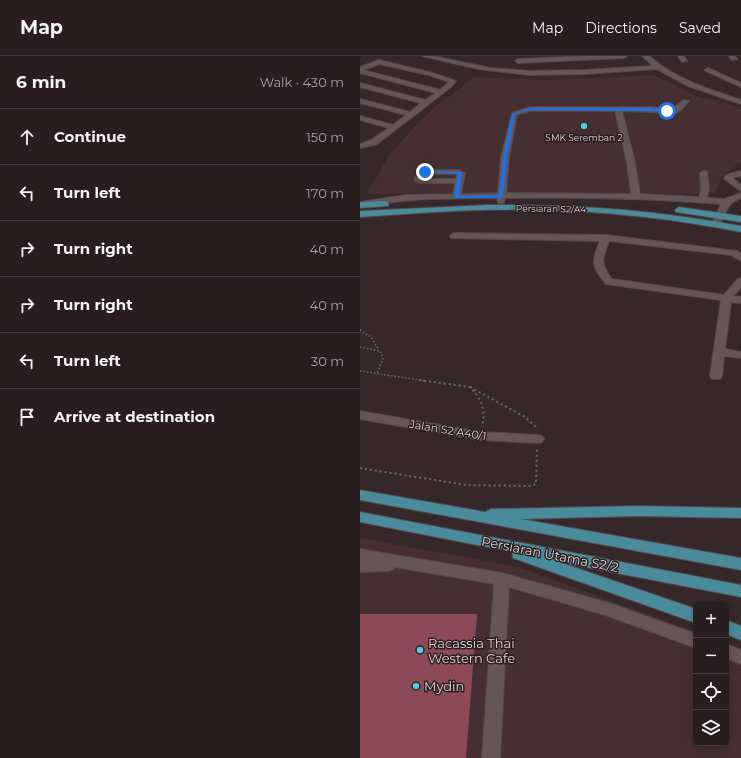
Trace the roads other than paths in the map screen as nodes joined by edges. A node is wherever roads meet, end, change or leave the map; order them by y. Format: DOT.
graph roads {
  1 [pos="425,56"];
  2 [pos="624,56"];
  3 [pos="645,56"];
  4 [pos="574,57"];
  5 [pos="518,61"];
  6 [pos="658,67"];
  7 [pos="360,70"];
  8 [pos="708,70"];
  9 [pos="579,72"];
  10 [pos="360,85"];
  11 [pos="372,88"];
  12 [pos="737,88"];
  13 [pos="441,92"];
  14 [pos="360,94"];
  15 [pos="717,95"];
  16 [pos="360,101"];
  17 [pos="686,101"];
  18 [pos="741,102"];
  19 [pos="427,103"];
  20 [pos="618,110"];
  21 [pos="412,114"];
  22 [pos="360,118"];
  23 [pos="394,127"];
  24 [pos="360,137"];
  25 [pos="374,142"];
  26 [pos="360,146"];
  27 [pos="704,173"];
  28 [pos="741,173"];
  29 [pos="459,181"];
  30 [pos="741,188"];
  31 [pos="741,195"];
  32 [pos="456,197"];
  33 [pos="636,197"];
  34 [pos="501,198"];
  35 [pos="702,199"];
  36 [pos="726,202"];
  37 [pos="360,205"];
  38 [pos="360,214"];
  39 [pos="721,215"];
  40 [pos="741,219"];
  41 [pos="716,224"];
  42 [pos="741,229"];
  43 [pos="454,236"];
  44 [pos="606,238"];
  45 [pos="741,258"];
  46 [pos="741,281"];
  47 [pos="726,298"];
  48 [pos="741,300"];
  49 [pos="720,352"];
  50 [pos="741,355"];
  51 [pos="716,376"];
  52 [pos="360,415"];
  53 [pos="538,439"];
  54 [pos="360,495"];
  55 [pos="741,513"];
  56 [pos="466,514"];
  57 [pos="360,517"];
  58 [pos="469,538"];
  59 [pos="360,555"];
  60 [pos="418,564"];
  61 [pos="741,564"];
  62 [pos="360,566"];
  63 [pos="502,578"];
  64 [pos="741,591"];
  65 [pos="693,615"];
  66 [pos="729,628"];
  67 [pos="741,633"];
  68 [pos="693,640"];
  69 [pos="729,653"];
  70 [pos="741,657"];
  71 [pos="491,758"];
  1 -- 9 [label="street"];
  2 -- 4 [label="street"];
  3 -- 6 [label="street"];
  4 -- 5 [label="street"];
  4 -- 9 [label="street"];
  6 -- 9 [label="street"];
  6 -- 15 [label="street"];
  7 -- 13 [label="street"];
  7 -- 13 [label="street"];
  8 -- 12 [label="street"];
  10 -- 11 [label="street"];
  11 -- 14 [label="street"];
  11 -- 19 [label="street"];
  12 -- 15 [label="street"];
  13 -- 19 [label="street"];
  15 -- 18 [label="street"];
  16 -- 21 [label="street"];
  17 -- 20 [label="street"];
  19 -- 21 [label="street"];
  20 -- 33 [label="street"];
  20 -- 34 [label="street"];
  21 -- 23 [label="street"];
  22 -- 23 [label="street"];
  23 -- 25 [label="street"];
  24 -- 25 [label="street"];
  25 -- 26 [label="street"];
  27 -- 35 [label="street"];
  28 -- 30 [label="street"];
  29 -- 32 [label="street"];
  31 -- 36 [label="street"];
  32 -- 34 [label="street"];
  32 -- 37 [label="street"];
  33 -- 34 [label="street"];
  33 -- 35 [label="street"];
  34 -- 37 [label="main road, Persiaran S2/A4"];
  34 -- 39 [label="main road, Persiaran S2/A4"];
  35 -- 36 [label="street"];
  36 -- 39 [label="street"];
  38 -- 41 [label="main road, Persiaran S2/A4"];
  39 -- 40 [label="main road, Persiaran S2/A4"];
  39 -- 41 [label="street"];
  41 -- 42 [label="main road, Persiaran S2/A4"];
  43 -- 44 [label="street"];
  44 -- 45 [label="street"];
  44 -- 47 [label="street"];
  46 -- 47 [label="street"];
  47 -- 48 [label="street"];
  47 -- 49 [label="street"];
  49 -- 50 [label="street"];
  49 -- 51 [label="street"];
  52 -- 53 [label="street, Jalan S2 A40/1"];
  54 -- 56 [label="main road, Persiaran Utama S2/2"];
  55 -- 56 [label="main road"];
  56 -- 61 [label="main road, Persiaran Utama S2/2"];
  57 -- 58 [label="main road, Persiaran Utama S2/2"];
  58 -- 64 [label="main road, Persiaran Utama S2/2"];
  58 -- 65 [label="main road"];
  59 -- 60 [label="street"];
  60 -- 62 [label="street"];
  60 -- 63 [label="street"];
  63 -- 68 [label="street"];
  63 -- 71 [label="street"];
  66 -- 67 [label="main road"];
  69 -- 70 [label="street"];
}
